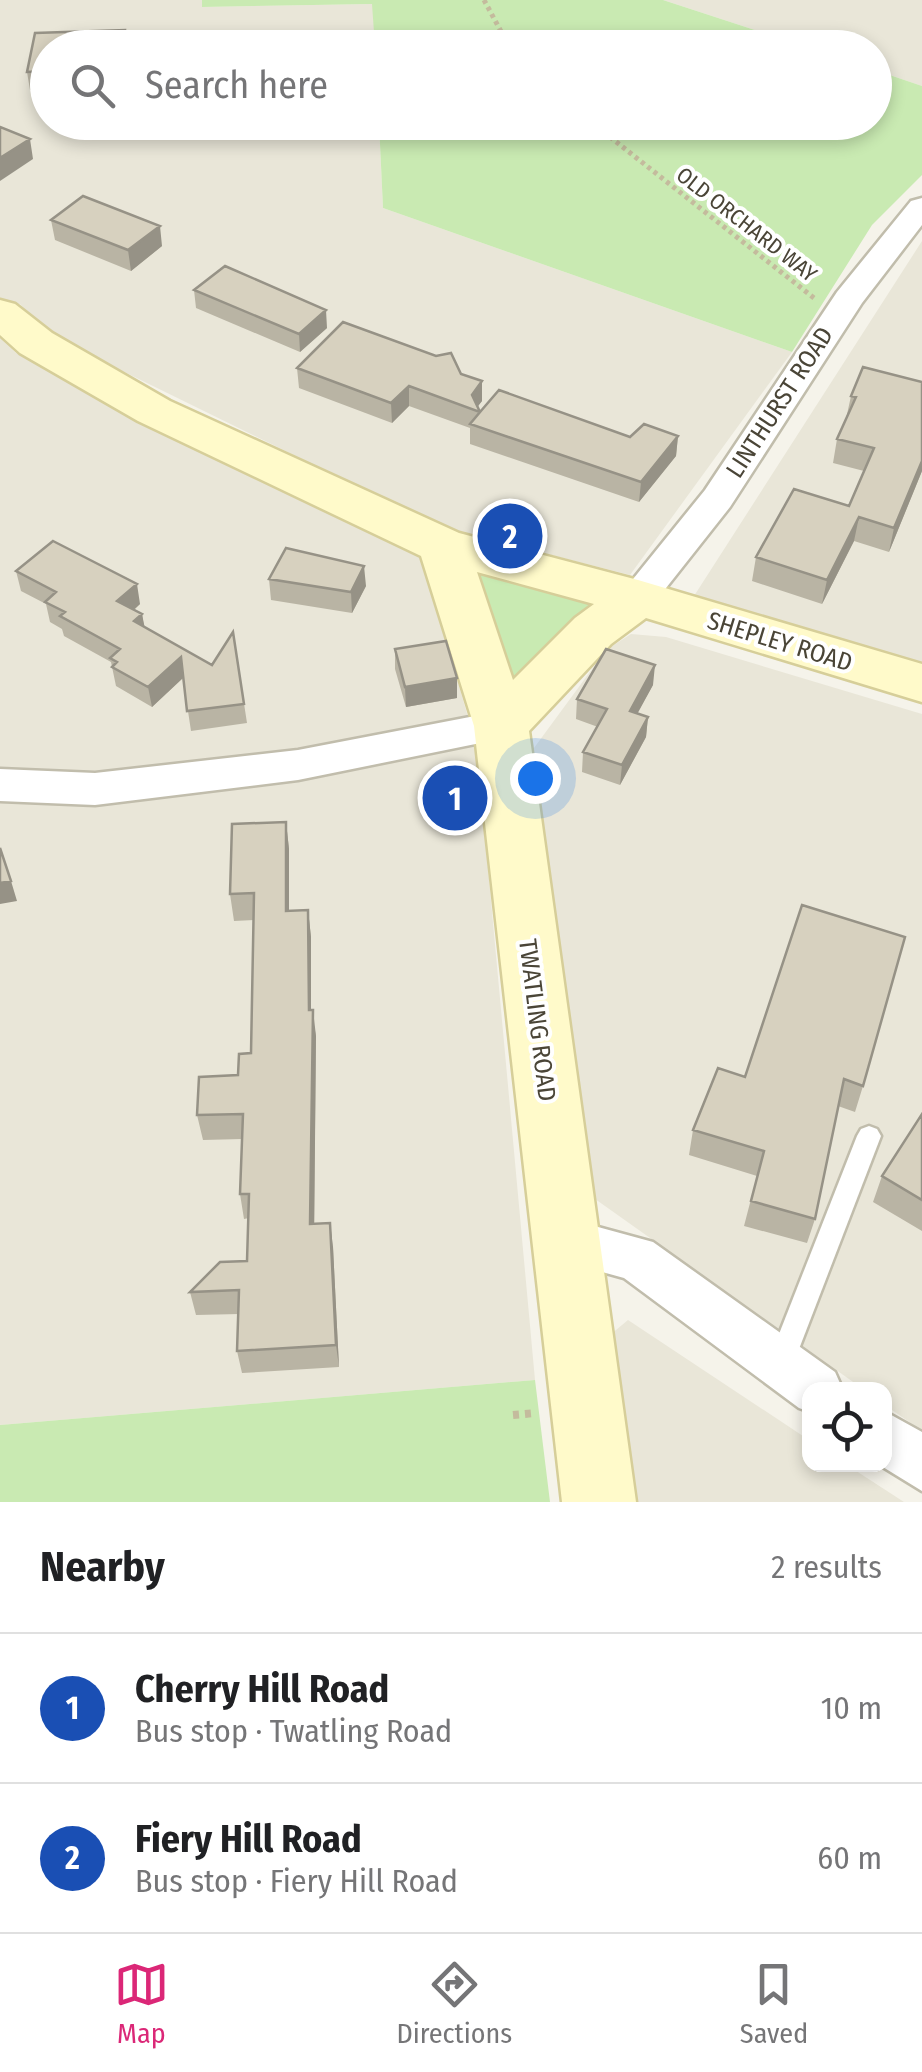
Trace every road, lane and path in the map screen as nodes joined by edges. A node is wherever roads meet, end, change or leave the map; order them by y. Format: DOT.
graph roads {
  1 [pos="484,0"];
  2 [pos="500,30"];
  3 [pos="614,140"];
  4 [pos="922,207"];
  5 [pos="0,313"];
  6 [pos="836,314"];
  7 [pos="443,546"];
  8 [pos="638,598"];
  9 [pos="922,683"];
  10 [pos="500,726"];
  11 [pos="0,786"];
  12 [pos="869,1136"];
  13 [pos="566,1241"];
  14 [pos="798,1377"];
  15 [pos="892,1443"];
  16 [pos="922,1464"];
  17 [pos="599,1502"];
  1 -- 2 [label="path"];
  3 -- 6 [label="path, OLD ORCHARD WAY"];
  4 -- 6 [label="street, LINTHURST ROAD"];
  5 -- 7 [label="street, SHEPLEY ROAD"];
  6 -- 8 [label="street, LINTHURST ROAD"];
  7 -- 8 [label="street, SHEPLEY ROAD"];
  7 -- 10 [label="street, TWATLING ROAD"];
  8 -- 9 [label="street, SHEPLEY ROAD"];
  8 -- 10 [label="street"];
  10 -- 11 [label="street"];
  10 -- 13 [label="street, TWATLING ROAD"];
  12 -- 14 [label="lane"];
  13 -- 14 [label="street"];
  13 -- 17 [label="street, TWATLING ROAD"];
  15 -- 16 [label="street"];
}
